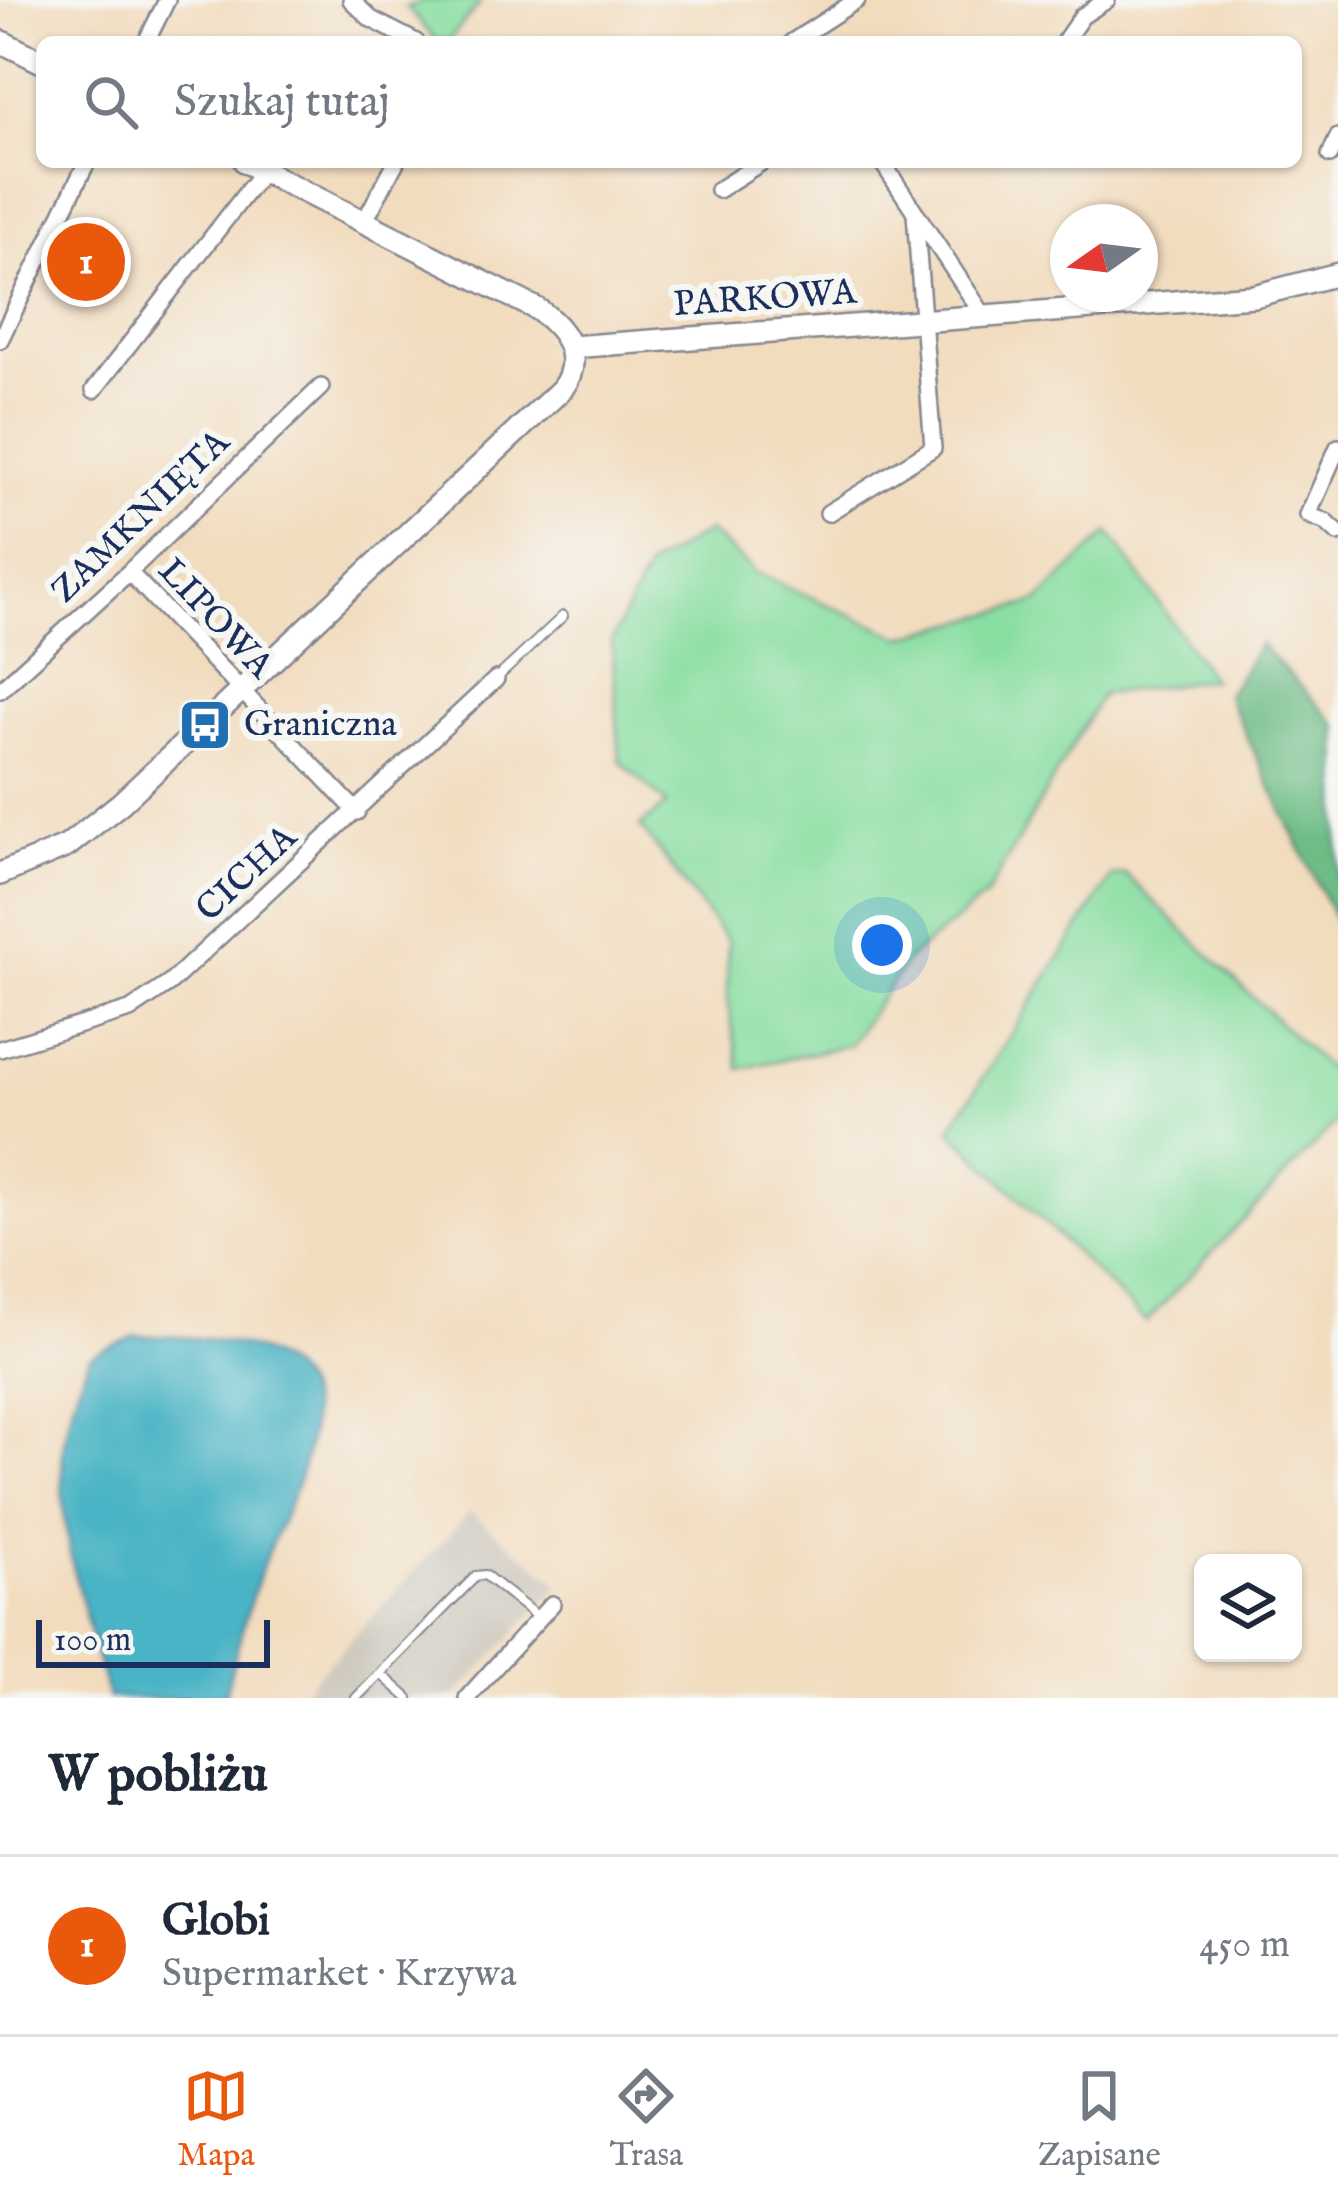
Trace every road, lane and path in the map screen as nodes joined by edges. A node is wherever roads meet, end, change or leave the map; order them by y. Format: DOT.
graph roads {
  1 [pos="167,0"];
  2 [pos="351,0"];
  3 [pos="857,0"];
  4 [pos="1106,0"];
  5 [pos="149,36"];
  6 [pos="404,36"];
  7 [pos="808,36"];
  8 [pos="1068,36"];
  9 [pos="0,41"];
  10 [pos="36,59"];
  11 [pos="1338,137"];
  12 [pos="1330,155"];
  13 [pos="84,168"];
  14 [pos="253,168"];
  15 [pos="258,168"];
  16 [pos="393,168"];
  17 [pos="753,168"];
  18 [pos="887,168"];
  19 [pos="718,190"];
  20 [pos="915,214"];
  21 [pos="364,222"];
  22 [pos="1338,274"];
  23 [pos="984,316"];
  24 [pos="922,320"];
  25 [pos="0,340"];
  26 [pos="571,347"];
  27 [pos="322,387"];
  28 [pos="94,390"];
  29 [pos="1338,447"];
  30 [pos="828,513"];
  31 [pos="1338,533"];
  32 [pos="130,572"];
  33 [pos="563,616"];
  34 [pos="496,680"];
  35 [pos="0,690"];
  36 [pos="241,691"];
  37 [pos="357,812"];
  38 [pos="0,874"];
  39 [pos="0,1049"];
  40 [pos="551,1604"];
  41 [pos="539,1618"];
  42 [pos="381,1674"];
  43 [pos="356,1698"];
  44 [pos="408,1698"];
  45 [pos="467,1698"];
  1 -- 5 [label="street"];
  2 -- 6 [label="street"];
  3 -- 7 [label="street"];
  4 -- 8 [label="street"];
  9 -- 10 [label="street"];
  11 -- 12 [label="street"];
  13 -- 25 [label="street"];
  14 -- 28 [label="street"];
  15 -- 21 [label="street"];
  16 -- 21 [label="street"];
  17 -- 19 [label="street"];
  18 -- 20 [label="street"];
  20 -- 23 [label="street"];
  20 -- 24 [label="street"];
  21 -- 26 [label="street"];
  22 -- 23 [label="street, PARKOWA"];
  23 -- 24 [label="street, PARKOWA"];
  24 -- 26 [label="street, PARKOWA"];
  24 -- 30 [label="street"];
  26 -- 36 [label="street"];
  27 -- 32 [label="street, ZAMKNIĘTA"];
  29 -- 31 [label="street"];
  32 -- 35 [label="street, ZAMKNIĘTA"];
  32 -- 36 [label="street, LIPOWA"];
  33 -- 34 [label="lane"];
  34 -- 37 [label="street, CICHA"];
  36 -- 37 [label="street, LIPOWA"];
  36 -- 38 [label="street"];
  37 -- 39 [label="street, CICHA"];
  40 -- 41 [label="street"];
  41 -- 42 [label="lane"];
  41 -- 45 [label="street"];
  42 -- 43 [label="lane"];
  42 -- 44 [label="lane"];
}
